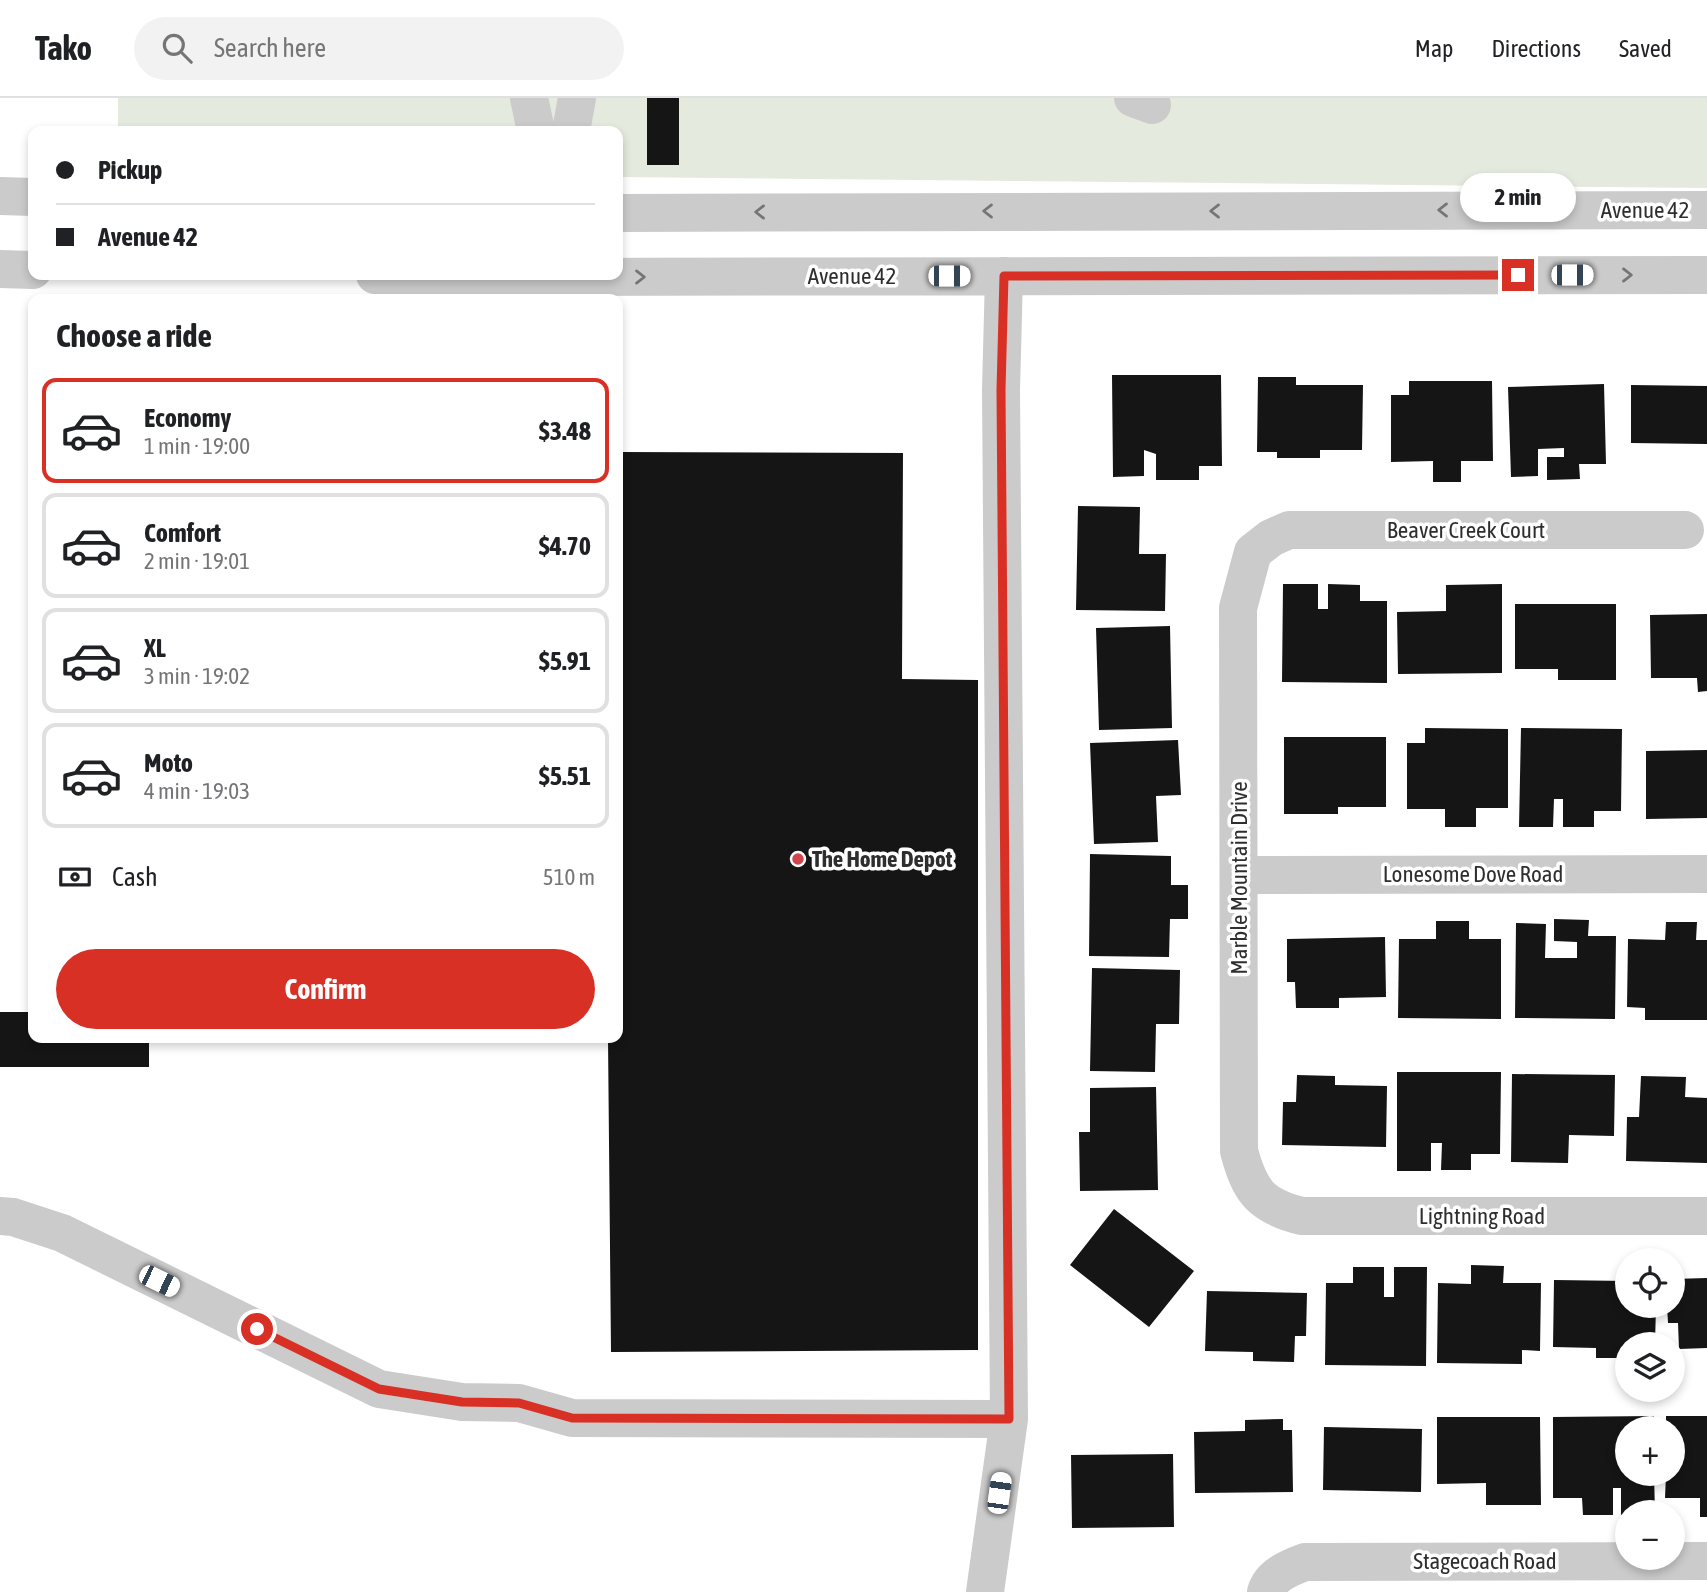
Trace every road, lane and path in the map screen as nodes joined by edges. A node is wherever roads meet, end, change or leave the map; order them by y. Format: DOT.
graph roads {
  1 [pos="529,98"];
  2 [pos="577,98"];
  3 [pos="535,126"];
  4 [pos="572,126"];
  5 [pos="0,196"];
  6 [pos="28,197"];
  7 [pos="1707,210"];
  8 [pos="623,213"];
  9 [pos="0,269"];
  10 [pos="28,270"];
  11 [pos="1707,275"];
  12 [pos="623,276"];
  13 [pos="1004,276"];
  14 [pos="1685,530"];
  15 [pos="1253,552"];
  16 [pos="1707,874"];
  17 [pos="1239,875"];
  18 [pos="1261,1200"];
  19 [pos="0,1216"];
  20 [pos="1707,1216"];
  21 [pos="1009,1419"];
  22 [pos="1707,1561"];
  23 [pos="1267,1588"];
  24 [pos="985,1592"];
  1 -- 3 [label="street"];
  2 -- 4 [label="street"];
  5 -- 6 [label="street"];
  7 -- 8 [label="street, Avenue 42, one-way"];
  9 -- 10 [label="street"];
  13 -- 11 [label="street, Avenue 42, one-way"];
  12 -- 13 [label="street, Avenue 42, one-way"];
  13 -- 21 [label="street"];
  14 -- 15 [label="street, Beaver Creek Court"];
  15 -- 17 [label="street, Marble Mountain Drive"];
  16 -- 17 [label="street, Lonesome Dove Road"];
  17 -- 18 [label="street, Marble Mountain Drive"];
  18 -- 20 [label="street, Lightning Road"];
  19 -- 21 [label="street"];
  21 -- 24 [label="street"];
  22 -- 23 [label="street, Stagecoach Road"];
}
